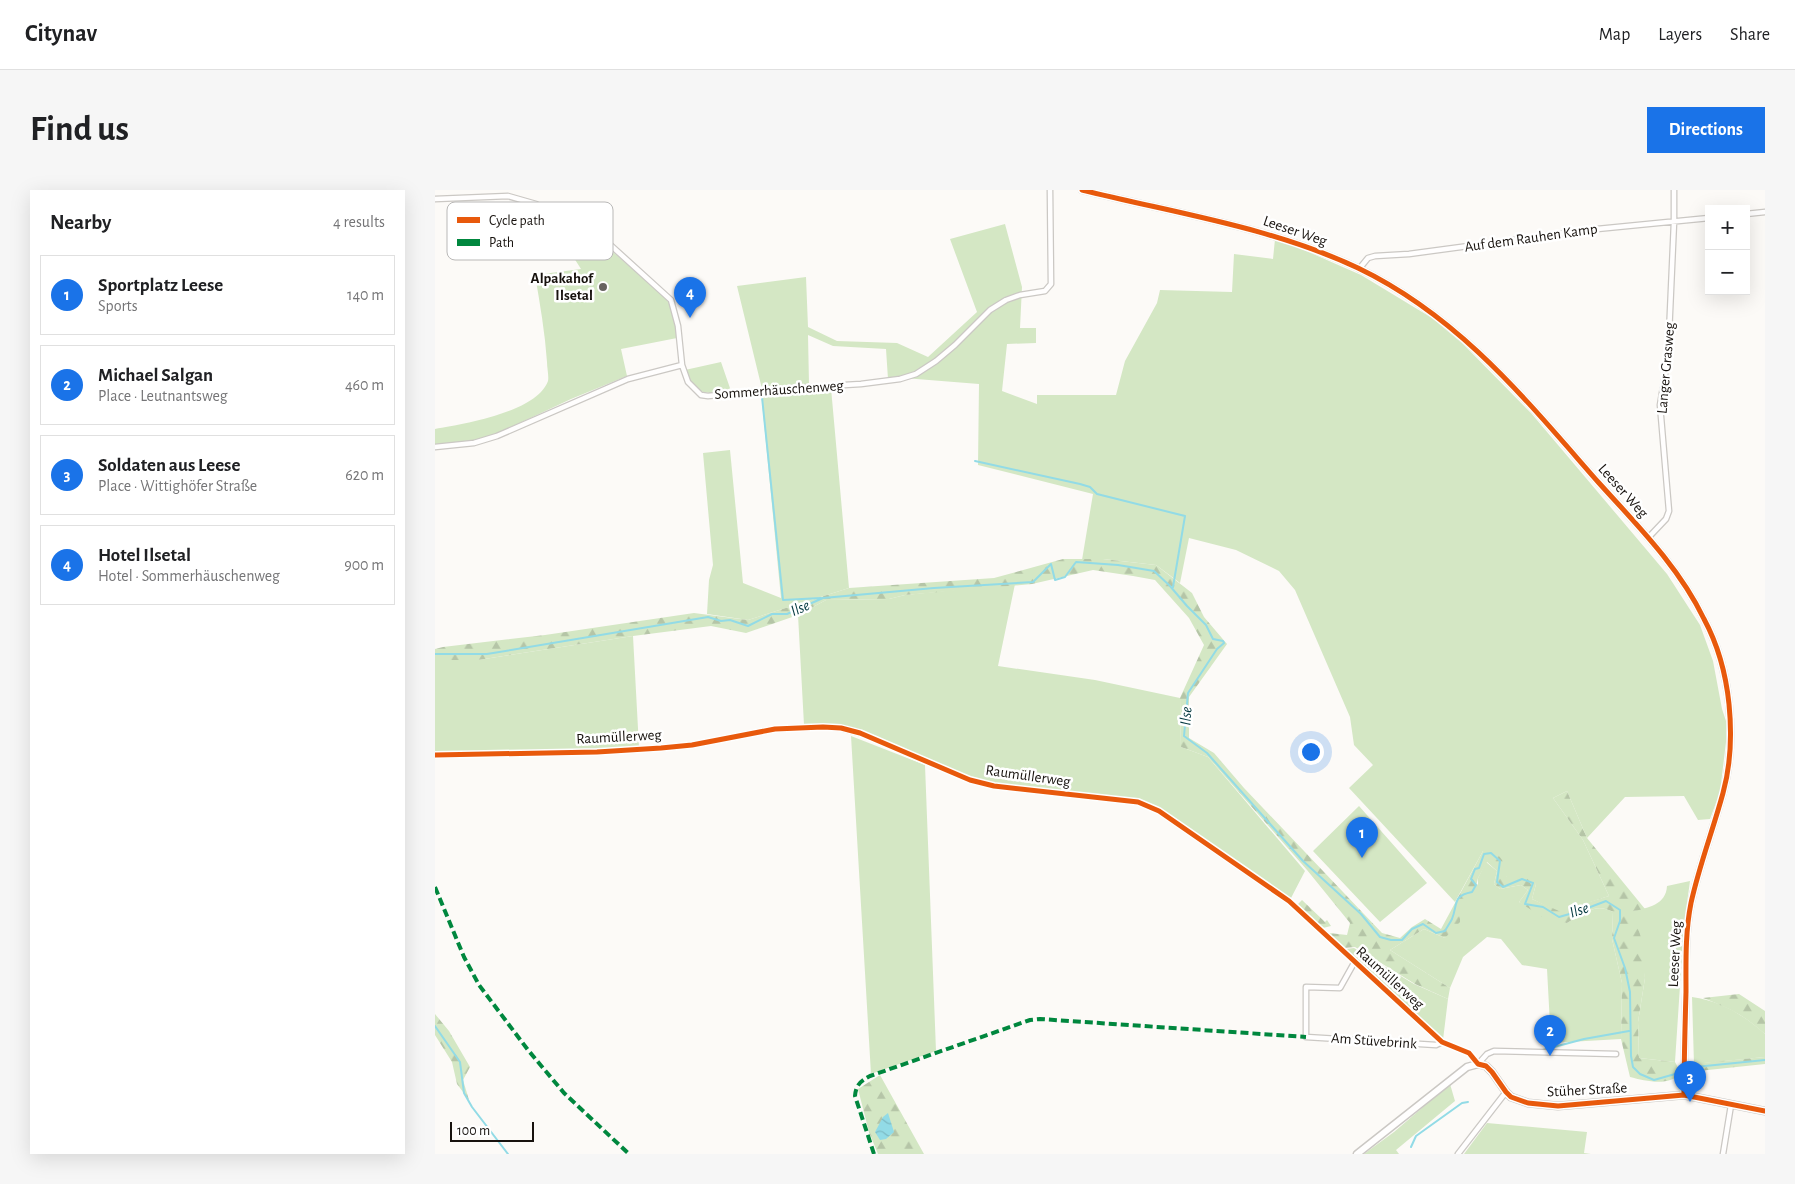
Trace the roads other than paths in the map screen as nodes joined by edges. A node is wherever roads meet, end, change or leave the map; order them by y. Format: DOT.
graph roads {
  1 [pos="1050,190"];
  2 [pos="1082,190"];
  3 [pos="1674,190"];
  4 [pos="435,199"];
  5 [pos="529,202"];
  6 [pos="1765,212"];
  7 [pos="1750,214"];
  8 [pos="1705,218"];
  9 [pos="1674,222"];
  10 [pos="613,247"];
  11 [pos="1359,269"];
  12 [pos="681,365"];
  13 [pos="435,447"];
  14 [pos="1648,538"];
  15 [pos="435,755"];
  16 [pos="1355,963"];
  17 [pos="1442,1042"];
  18 [pos="1616,1054"];
  19 [pos="1478,1064"];
  20 [pos="1505,1092"];
  21 [pos="1684,1095"];
  22 [pos="1731,1105"];
  23 [pos="1765,1111"];
  24 [pos="1357,1154"];
  25 [pos="1458,1154"];
  26 [pos="1723,1154"];
  1 -- 12 [label="street, Sommerhäuschenweg"];
  2 -- 11 [label="street, Leeser Weg"];
  3 -- 9 [label="street, Langer Grasweg"];
  4 -- 5 [label="street, Sommerhäuschenweg"];
  6 -- 7 [label="street"];
  8 -- 9 [label="street, Auf dem Rauhen Kamp"];
  9 -- 11 [label="street, Auf dem Rauhen Kamp"];
  9 -- 14 [label="street, Langer Grasweg"];
  10 -- 12 [label="street, Sommerhäuschenweg"];
  11 -- 14 [label="street, Leeser Weg"];
  12 -- 13 [label="street"];
  14 -- 21 [label="street, Leeser Weg"];
  15 -- 16 [label="street, Raumüllerweg"];
  16 -- 17 [label="street, Raumüllerweg"];
  16 -- 17 [label="street, Am Stüvebrink"];
  17 -- 19 [label="street, Raumüllerweg"];
  18 -- 19 [label="street"];
  19 -- 20 [label="main road"];
  19 -- 24 [label="main road"];
  20 -- 21 [label="main road, Stüher Straße"];
  20 -- 25 [label="street"];
  21 -- 22 [label="main road, Stüher Straße"];
  22 -- 23 [label="main road, Stüher Straße"];
  22 -- 26 [label="street"];
}
